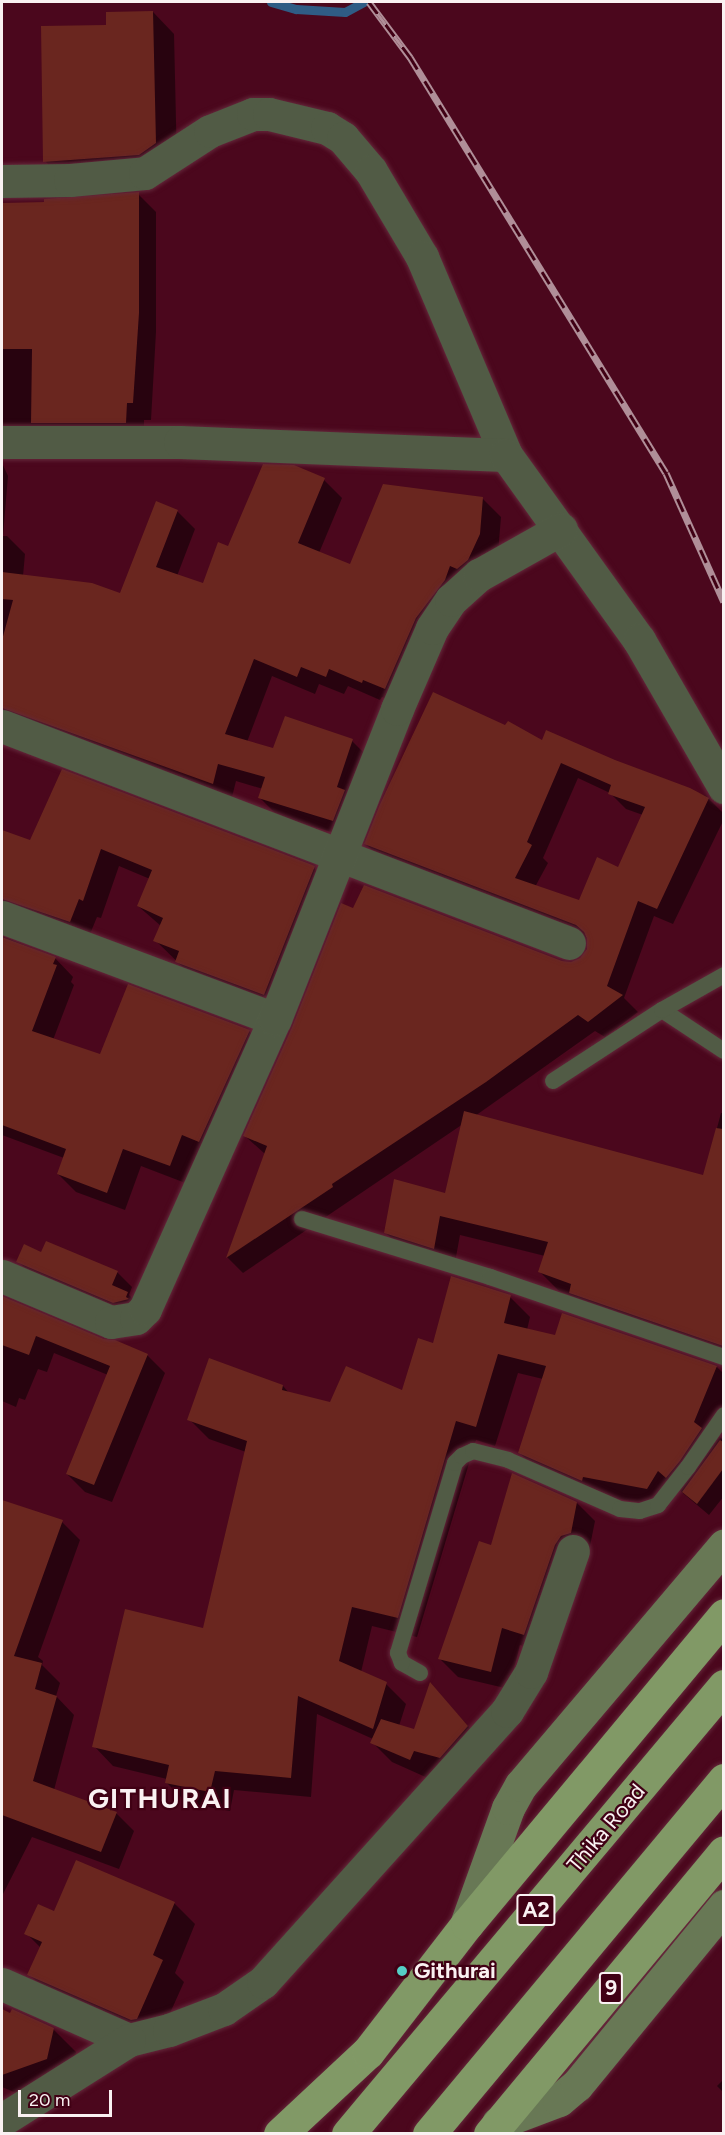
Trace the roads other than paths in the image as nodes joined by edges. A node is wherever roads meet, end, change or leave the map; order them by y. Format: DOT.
graph roads {
  1 [pos="2,181"];
  2 [pos="2,442"];
  3 [pos="506,455"];
  4 [pos="561,529"];
  5 [pos="2,726"];
  6 [pos="723,787"];
  7 [pos="338,856"];
  8 [pos="2,917"];
  9 [pos="569,943"];
  10 [pos="723,975"];
  11 [pos="662,1010"];
  12 [pos="274,1019"];
  13 [pos="723,1051"];
  14 [pos="554,1081"];
  15 [pos="302,1219"];
  16 [pos="2,1276"];
  17 [pos="723,1357"];
  18 [pos="723,1415"];
  19 [pos="723,1546"];
  20 [pos="573,1551"];
  21 [pos="723,1615"];
  22 [pos="420,1673"];
  23 [pos="723,1686"];
  24 [pos="723,1780"];
  25 [pos="723,1852"];
  26 [pos="723,1906"];
  27 [pos="467,1924"];
  28 [pos="2,1984"];
  29 [pos="129,2040"];
  30 [pos="2,2120"];
  31 [pos="494,2128"];
  32 [pos="280,2133"];
  33 [pos="348,2133"];
  34 [pos="429,2133"];
  1 -- 3 [label="street"];
  2 -- 3 [label="street"];
  3 -- 4 [label="street"];
  4 -- 6 [label="street"];
  4 -- 7 [label="street"];
  5 -- 7 [label="street"];
  7 -- 9 [label="street"];
  7 -- 12 [label="street"];
  8 -- 12 [label="street"];
  10 -- 11 [label="lane"];
  11 -- 13 [label="lane"];
  11 -- 14 [label="lane"];
  12 -- 16 [label="street"];
  15 -- 17 [label="lane"];
  18 -- 22 [label="lane"];
  19 -- 27 [label="main road"];
  20 -- 29 [label="street"];
  21 -- 27 [label="highway"];
  23 -- 33 [label="highway, Thika Road / A2"];
  24 -- 34 [label="highway, A2"];
  25 -- 31 [label="highway, 9"];
  26 -- 31 [label="main road"];
  27 -- 32 [label="highway"];
  28 -- 29 [label="street"];
  29 -- 30 [label="street"];
}
